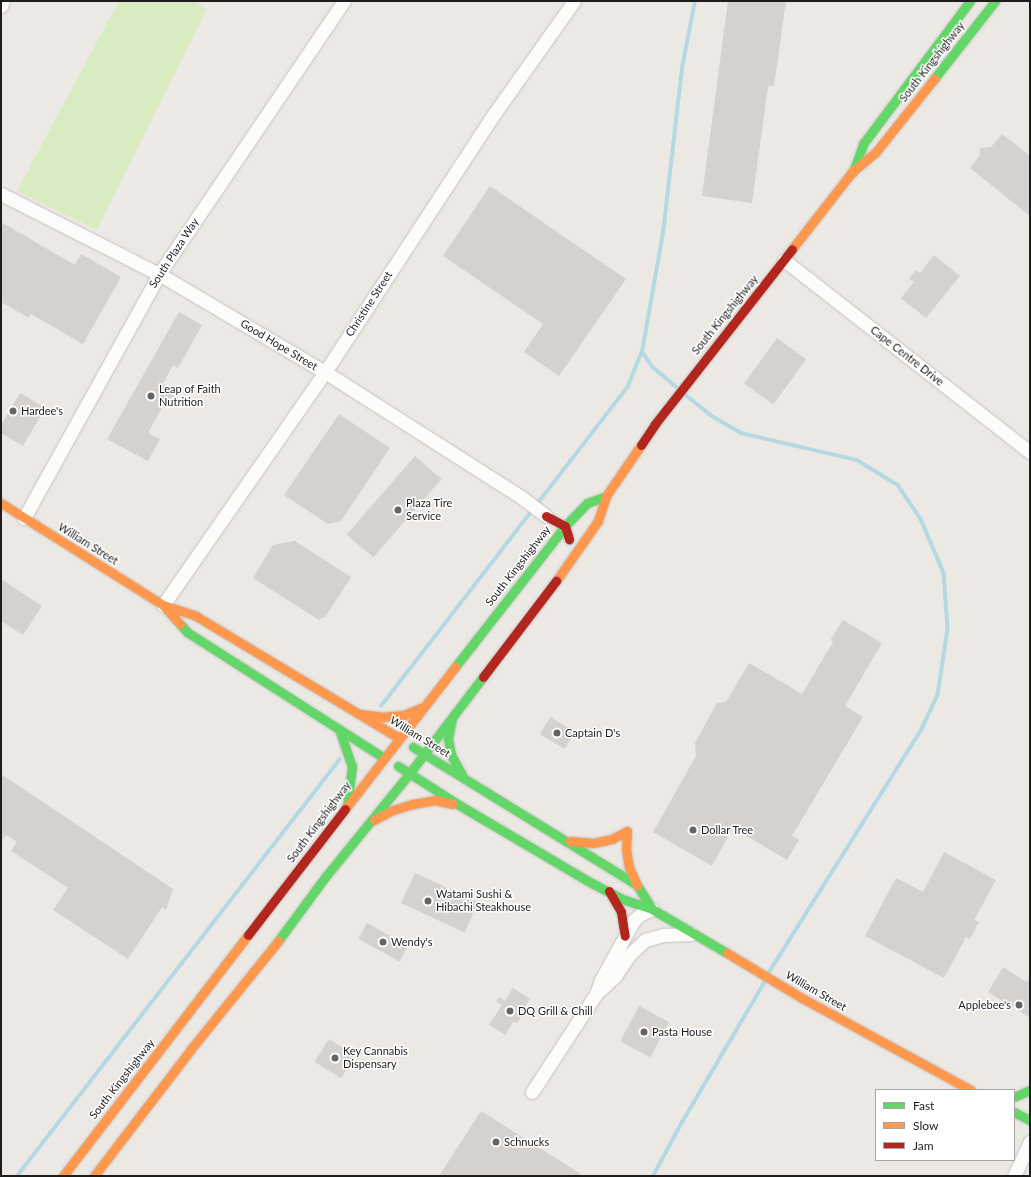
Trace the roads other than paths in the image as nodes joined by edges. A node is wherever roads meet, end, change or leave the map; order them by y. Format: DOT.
graph roads {
  1 [pos="3,1"];
  2 [pos="344,1"];
  3 [pos="574,1"];
  4 [pos="970,1"];
  5 [pos="996,1"];
  6 [pos="1,6"];
  7 [pos="852,172"];
  8 [pos="1,194"];
  9 [pos="784,260"];
  10 [pos="159,274"];
  11 [pos="325,372"];
  12 [pos="1030,452"];
  13 [pos="606,496"];
  14 [pos="1,503"];
  15 [pos="24,518"];
  16 [pos="548,524"];
  17 [pos="565,526"];
  18 [pos="548,547"];
  19 [pos="567,565"];
  20 [pos="163,605"];
  21 [pos="423,707"];
  22 [pos="359,714"];
  23 [pos="452,718"];
  24 [pos="338,729"];
  25 [pos="399,738"];
  26 [pos="424,754"];
  27 [pos="384,758"];
  28 [pos="409,774"];
  29 [pos="463,777"];
  30 [pos="458,805"];
  31 [pos="347,806"];
  32 [pos="368,823"];
  33 [pos="569,841"];
  34 [pos="637,885"];
  35 [pos="609,892"];
  36 [pos="652,909"];
  37 [pos="693,933"];
  38 [pos="625,936"];
  39 [pos="596,994"];
  40 [pos="969,1089"];
  41 [pos="1030,1090"];
  42 [pos="532,1092"];
  43 [pos="1015,1096"];
  44 [pos="1015,1112"];
  45 [pos="1030,1120"];
  46 [pos="1030,1142"];
  47 [pos="63,1176"];
  48 [pos="94,1176"];
  49 [pos="1014,1176"];
  1 -- 6 [label="street"];
  2 -- 10 [label="street, South Plaza Way"];
  3 -- 11 [label="street, Christine Street"];
  4 -- 7 [label="main road, South Kingshighway"];
  5 -- 7 [label="main road, South Kingshighway"];
  7 -- 9 [label="main road, South Kingshighway"];
  8 -- 10 [label="street, Good Hope Street"];
  9 -- 12 [label="street, Cape Centre Drive"];
  9 -- 13 [label="main road, South Kingshighway"];
  10 -- 11 [label="street, Good Hope Street"];
  10 -- 15 [label="street, South Plaza Way"];
  11 -- 16 [label="street, Good Hope Street"];
  11 -- 20 [label="street, Christine Street"];
  13 -- 17 [label="main road, South Kingshighway"];
  13 -- 19 [label="main road, South Kingshighway"];
  14 -- 15 [label="main road, William Street"];
  15 -- 20 [label="main road, William Street"];
  16 -- 17 [label="main road"];
  16 -- 18 [label="main road"];
  17 -- 18 [label="main road, South Kingshighway"];
  17 -- 19 [label="main road"];
  18 -- 21 [label="main road, South Kingshighway"];
  19 -- 23 [label="main road, South Kingshighway"];
  20 -- 22 [label="main road, William Street"];
  20 -- 24 [label="main road, William Street"];
  21 -- 22 [label="main road"];
  21 -- 25 [label="main road, South Kingshighway"];
  22 -- 25 [label="main road, William Street"];
  23 -- 26 [label="main road, South Kingshighway"];
  23 -- 29 [label="main road"];
  24 -- 27 [label="main road, William Street"];
  24 -- 31 [label="main road"];
  25 -- 26 [label="main road, William Street"];
  25 -- 27 [label="main road, South Kingshighway"];
  26 -- 28 [label="main road, South Kingshighway"];
  26 -- 29 [label="main road, William Street"];
  27 -- 28 [label="main road, William Street"];
  27 -- 31 [label="main road, South Kingshighway"];
  28 -- 30 [label="main road, William Street"];
  28 -- 32 [label="main road, South Kingshighway"];
  29 -- 33 [label="main road, William Street"];
  30 -- 32 [label="main road"];
  30 -- 35 [label="main road, William Street"];
  31 -- 47 [label="main road, South Kingshighway"];
  32 -- 48 [label="main road, South Kingshighway"];
  33 -- 34 [label="main road, William Street"];
  33 -- 34 [label="main road"];
  34 -- 36 [label="main road, William Street"];
  35 -- 36 [label="main road, William Street"];
  35 -- 38 [label="main road"];
  36 -- 37 [label="main road, William Street"];
  36 -- 38 [label="street"];
  37 -- 39 [label="street"];
  37 -- 40 [label="main road, William Street"];
  38 -- 39 [label="street"];
  39 -- 42 [label="street"];
  41 -- 43 [label="main road"];
  44 -- 45 [label="main road"];
  46 -- 49 [label="street"];
}
